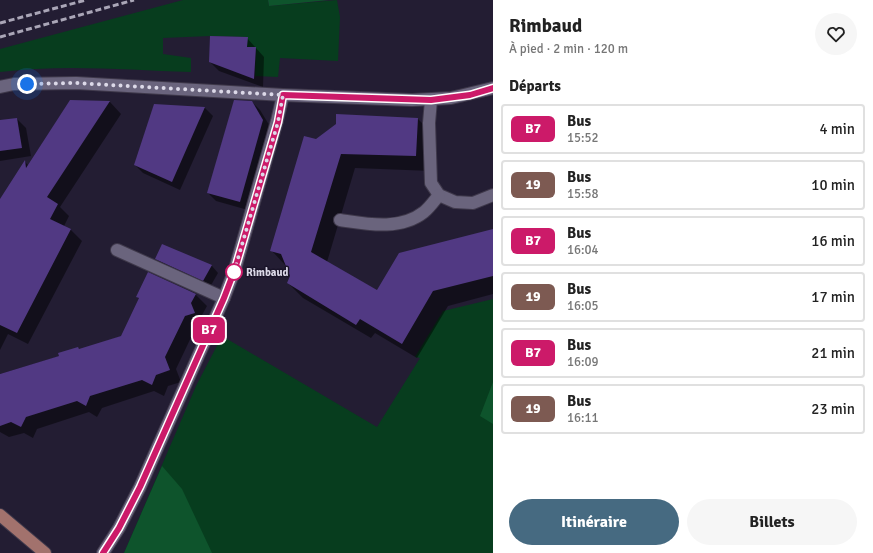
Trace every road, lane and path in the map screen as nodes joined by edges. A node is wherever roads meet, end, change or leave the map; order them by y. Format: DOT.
graph roads {
  1 [pos="0,87"];
  2 [pos="493,88"];
  3 [pos="283,95"];
  4 [pos="431,100"];
  5 [pos="493,195"];
  6 [pos="439,196"];
  7 [pos="340,220"];
  8 [pos="117,250"];
  9 [pos="224,298"];
  10 [pos="0,515"];
  11 [pos="45,553"];
  12 [pos="103,553"];
  1 -- 3 [label="street"];
  2 -- 4 [label="street"];
  3 -- 4 [label="street"];
  3 -- 9 [label="street"];
  4 -- 6 [label="street"];
  5 -- 6 [label="street"];
  6 -- 7 [label="street"];
  8 -- 9 [label="street"];
  9 -- 12 [label="street"];
  10 -- 11 [label="main road"];
}
